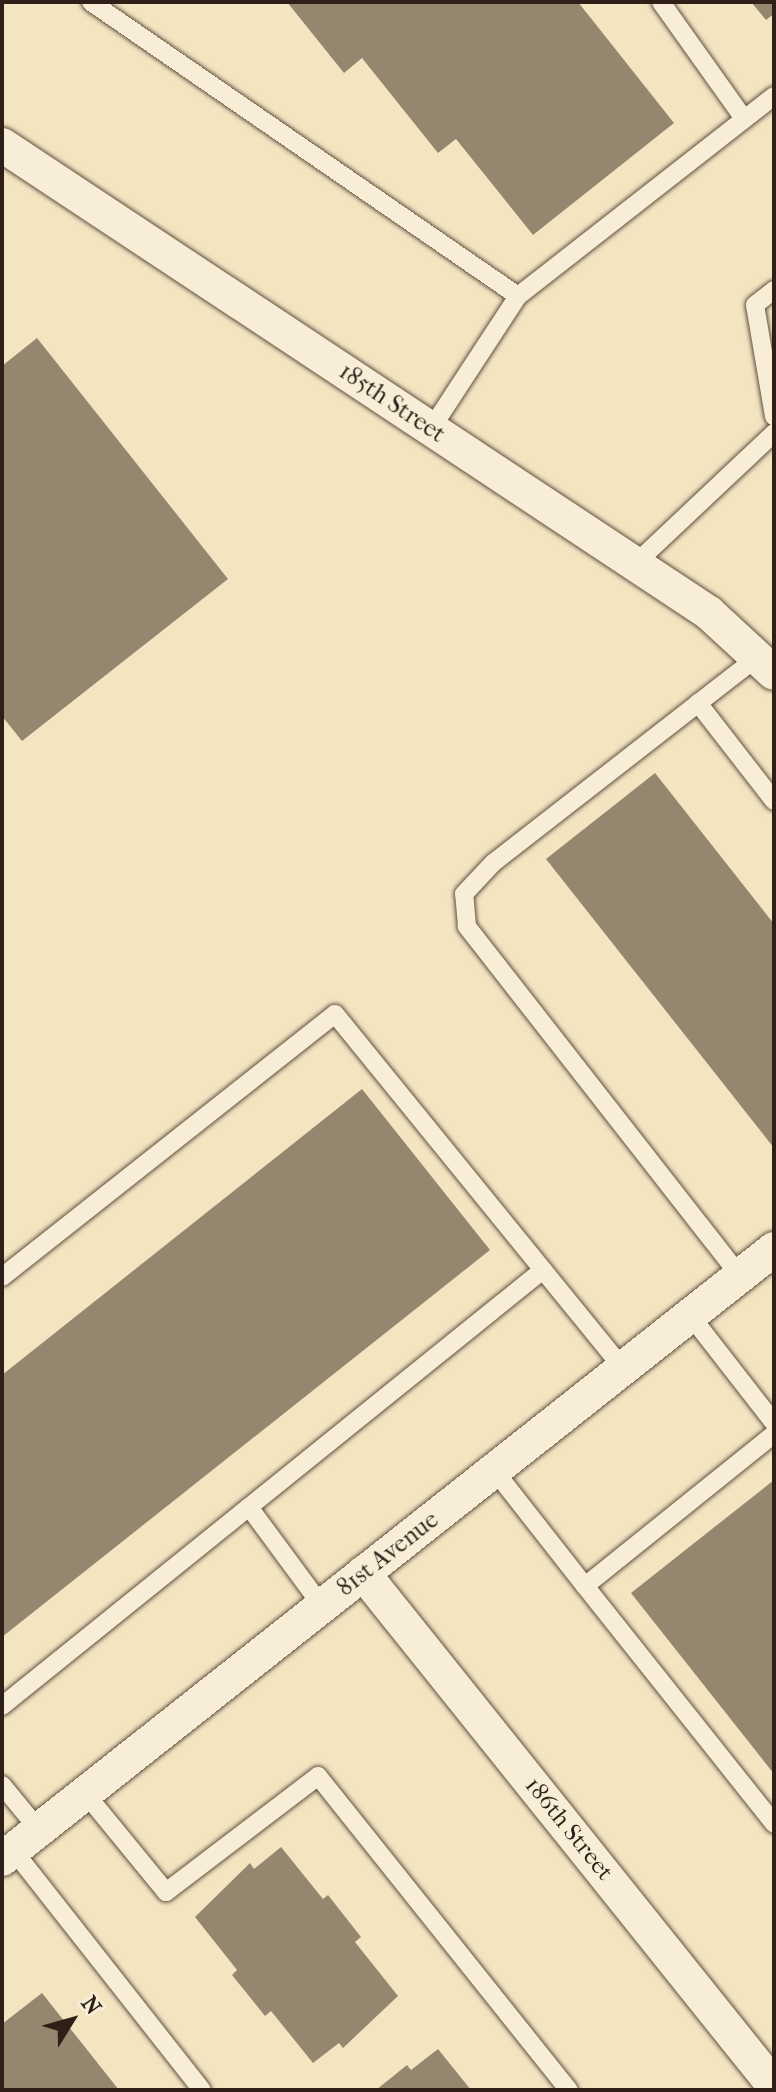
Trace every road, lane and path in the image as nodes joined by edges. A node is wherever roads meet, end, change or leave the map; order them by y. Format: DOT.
graph roads {
  1 [pos="91,2"];
  2 [pos="661,2"];
  3 [pos="774,96"];
  4 [pos="744,119"];
  5 [pos="2,146"];
  6 [pos="774,290"];
  7 [pos="518,296"];
  8 [pos="774,416"];
  9 [pos="431,429"];
  10 [pos="774,433"];
  11 [pos="635,564"];
  12 [pos="769,665"];
  13 [pos="698,703"];
  14 [pos="774,801"];
  15 [pos="774,1249"];
  16 [pos="543,1270"];
  17 [pos="740,1276"];
  18 [pos="2,1277"];
  19 [pos="690,1315"];
  20 [pos="623,1368"];
  21 [pos="774,1423"];
  22 [pos="774,1434"];
  23 [pos="494,1470"];
  24 [pos="249,1507"];
  25 [pos="363,1573"];
  26 [pos="585,1586"];
  27 [pos="322,1606"];
  28 [pos="2,1706"];
  29 [pos="2,1785"];
  30 [pos="85,1793"];
  31 [pos="774,1824"];
  32 [pos="18,1846"];
  33 [pos="774,2086"];
  34 [pos="202,2090"];
  35 [pos="569,2090"];
  1 -- 7 [label="lane"];
  2 -- 4 [label="lane"];
  3 -- 4 [label="lane"];
  4 -- 7 [label="lane"];
  5 -- 9 [label="street, 185th Street"];
  6 -- 8 [label="lane"];
  7 -- 9 [label="lane"];
  9 -- 11 [label="street, 185th Street"];
  10 -- 11 [label="lane"];
  11 -- 12 [label="street, 185th Street"];
  12 -- 13 [label="lane"];
  13 -- 14 [label="lane"];
  13 -- 17 [label="lane"];
  15 -- 17 [label="street, 81st Avenue"];
  16 -- 18 [label="lane"];
  16 -- 20 [label="lane"];
  16 -- 24 [label="lane"];
  17 -- 19 [label="street, 81st Avenue"];
  19 -- 20 [label="street, 81st Avenue"];
  19 -- 21 [label="lane"];
  20 -- 23 [label="street, 81st Avenue"];
  22 -- 26 [label="lane"];
  23 -- 25 [label="street, 81st Avenue"];
  23 -- 26 [label="lane"];
  24 -- 27 [label="lane"];
  24 -- 28 [label="lane"];
  25 -- 27 [label="street, 81st Avenue"];
  25 -- 33 [label="street, 186th Street"];
  26 -- 31 [label="lane"];
  27 -- 30 [label="street, 81st Avenue"];
  29 -- 32 [label="lane"];
  30 -- 32 [label="street, 81st Avenue"];
  30 -- 35 [label="lane"];
  32 -- 34 [label="lane"];
}
